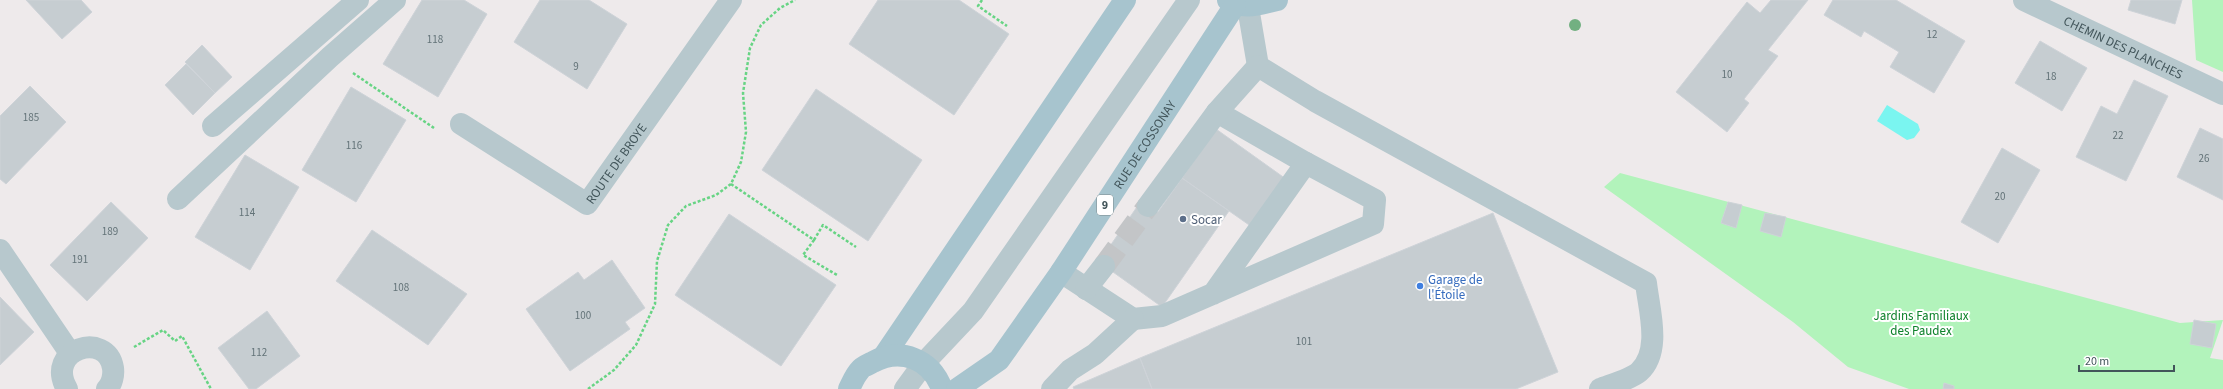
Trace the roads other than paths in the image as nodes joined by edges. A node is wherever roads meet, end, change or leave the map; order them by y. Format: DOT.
graph roads {
  1 [pos="358,0"];
  2 [pos="395,0"];
  3 [pos="731,0"];
  4 [pos="1125,0"];
  5 [pos="1190,0"];
  6 [pos="1277,0"];
  7 [pos="2024,0"];
  8 [pos="1237,4"];
  9 [pos="1258,66"];
  10 [pos="2223,94"];
  11 [pos="1218,112"];
  12 [pos="461,124"];
  13 [pos="213,126"];
  14 [pos="1306,163"];
  15 [pos="178,199"];
  16 [pos="1148,206"];
  17 [pos="0,250"];
  18 [pos="1104,266"];
  19 [pos="1061,272"];
  20 [pos="1086,289"];
  21 [pos="1213,294"];
  22 [pos="1133,319"];
  23 [pos="70,353"];
  24 [pos="884,356"];
  25 [pos="924,363"];
  26 [pos="67,389"];
  27 [pos="107,389"];
  28 [pos="849,389"];
  29 [pos="904,389"];
  30 [pos="942,389"];
  31 [pos="957,389"];
  32 [pos="1052,389"];
  33 [pos="1600,389"];
  1 -- 13 [label="street"];
  2 -- 15 [label="street"];
  3 -- 12 [label="street, ROUTE DE BROYE"];
  4 -- 24 [label="main road"];
  5 -- 25 [label="street"];
  6 -- 8 [label="main road"];
  7 -- 10 [label="street, CHEMIN DES PLANCHES"];
  8 -- 9 [label="street"];
  8 -- 19 [label="main road, RUE DE COSSONAY / 9"];
  9 -- 11 [label="street"];
  9 -- 33 [label="street"];
  11 -- 14 [label="street"];
  11 -- 16 [label="street"];
  14 -- 21 [label="street"];
  14 -- 21 [label="street"];
  17 -- 23 [label="street"];
  18 -- 20 [label="street"];
  19 -- 20 [label="street"];
  19 -- 31 [label="main road, RUE DE COSSONAY / 9"];
  20 -- 22 [label="street"];
  21 -- 22 [label="street"];
  22 -- 32 [label="street"];
  23 -- 26 [label="street"];
  23 -- 27 [label="street"];
  24 -- 25 [label="main road"];
  24 -- 28 [label="main road"];
  25 -- 29 [label="street"];
  25 -- 30 [label="main road"];
}
